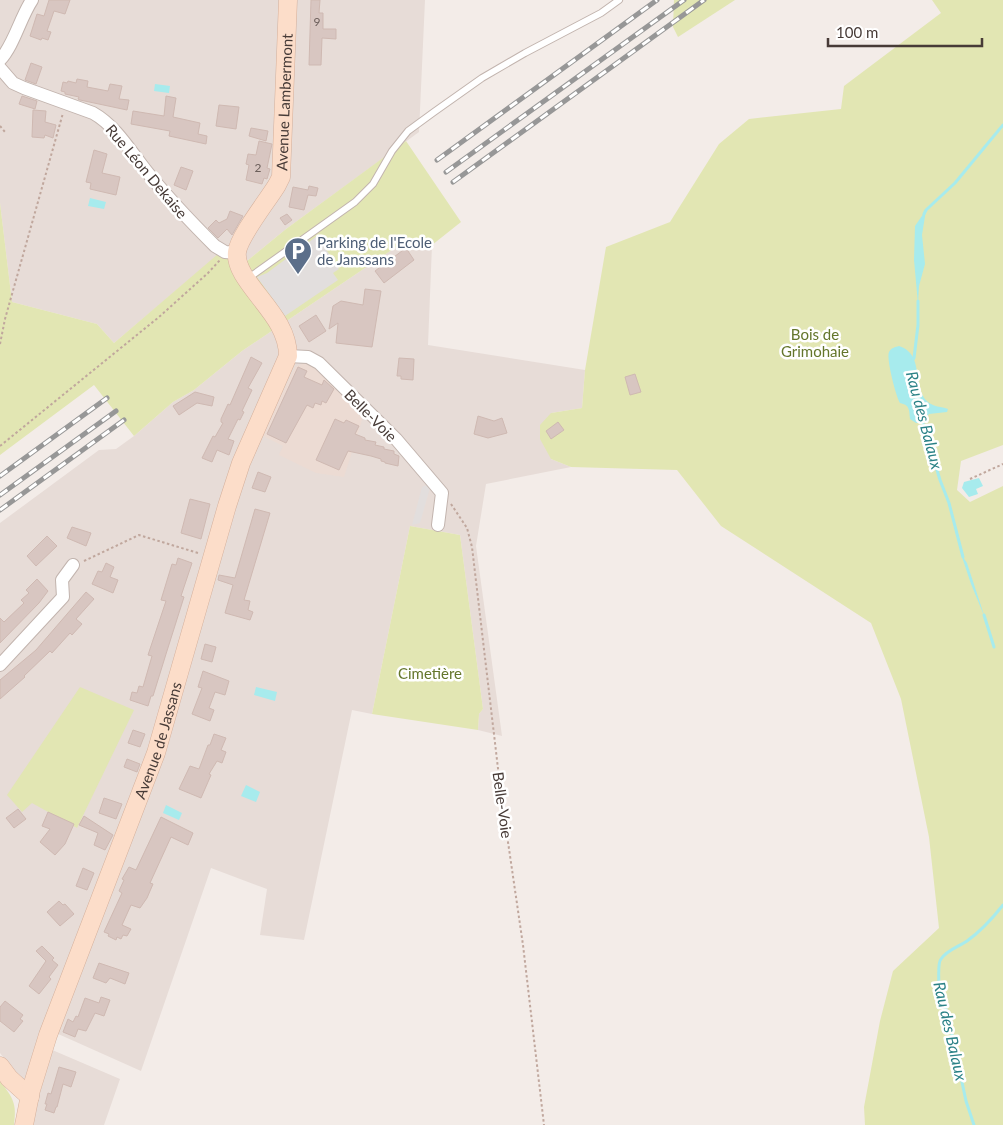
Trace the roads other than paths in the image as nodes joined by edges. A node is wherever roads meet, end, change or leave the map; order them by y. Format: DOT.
graph roads {
  1 [pos="32,0"];
  2 [pos="288,0"];
  3 [pos="619,0"];
  4 [pos="0,60"];
  5 [pos="0,68"];
  6 [pos="231,252"];
  7 [pos="246,279"];
  8 [pos="288,356"];
  9 [pos="438,525"];
  10 [pos="73,565"];
  11 [pos="0,664"];
  12 [pos="0,1066"];
  13 [pos="30,1097"];
  14 [pos="24,1125"];
  1 -- 4 [label="street"];
  2 -- 6 [label="street, Avenue Lambermont"];
  3 -- 7 [label="lane"];
  5 -- 6 [label="street, Rue Léon Dekaise"];
  6 -- 7 [label="street"];
  7 -- 8 [label="street"];
  8 -- 9 [label="street, Belle-Voie"];
  8 -- 13 [label="street, Avenue de Jassans"];
  10 -- 11 [label="street"];
  12 -- 13 [label="street"];
  13 -- 14 [label="street, Avenue de Jassans"];
}
